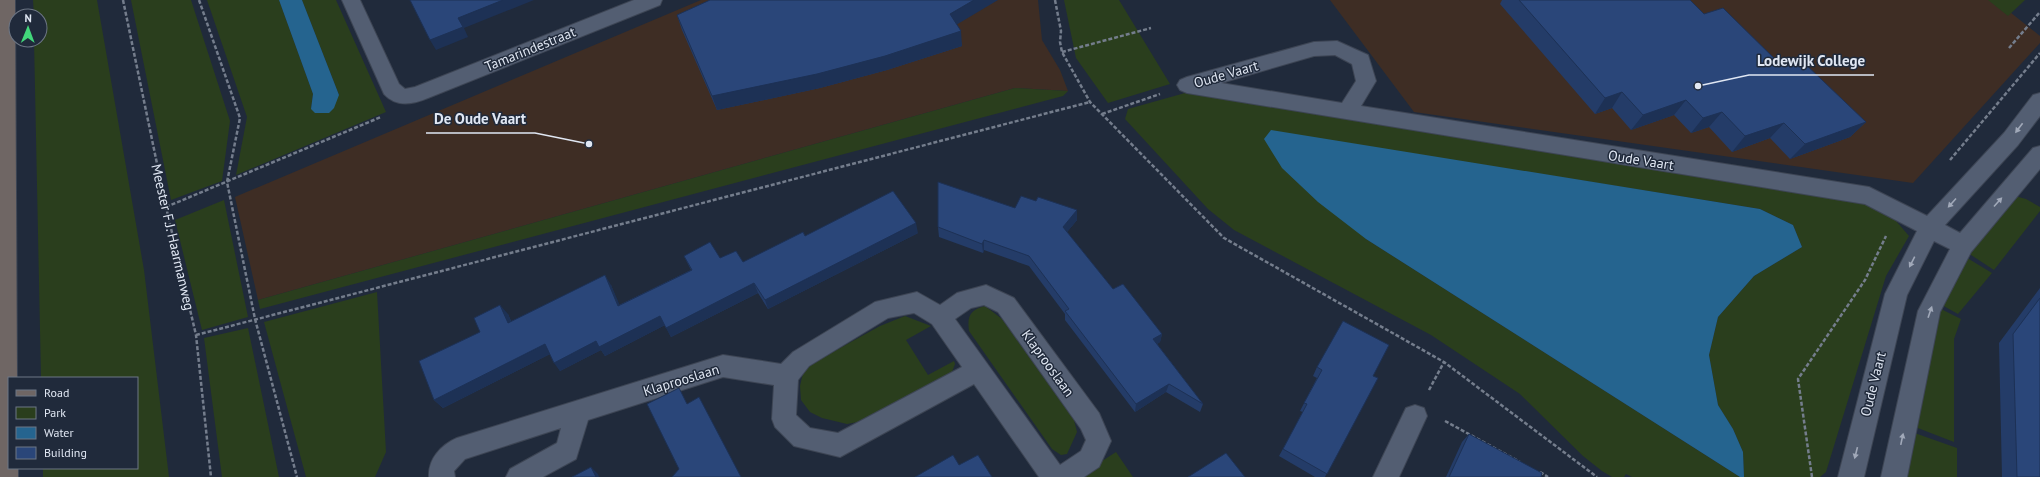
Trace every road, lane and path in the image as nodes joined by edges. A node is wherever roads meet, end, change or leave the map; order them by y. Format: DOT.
graph roads {
  1 [pos="6,0"];
  2 [pos="122,0"];
  3 [pos="199,0"];
  4 [pos="351,0"];
  5 [pos="653,0"];
  6 [pos="1055,0"];
  7 [pos="2040,12"];
  8 [pos="1151,28"];
  9 [pos="2009,48"];
  10 [pos="1062,52"];
  11 [pos="1187,85"];
  12 [pos="406,97"];
  13 [pos="2040,101"];
  14 [pos="1090,102"];
  15 [pos="1347,112"];
  16 [pos="1102,114"];
  17 [pos="1997,153"];
  18 [pos="2040,154"];
  19 [pos="2033,176"];
  20 [pos="227,182"];
  21 [pos="166,207"];
  22 [pos="1930,227"];
  23 [pos="1963,245"];
  24 [pos="940,317"];
  25 [pos="255,319"];
  26 [pos="196,335"];
  27 [pos="978,370"];
  28 [pos="786,376"];
  29 [pos="578,413"];
  30 [pos="1415,416"];
  31 [pos="1440,418"];
  32 [pos="1521,462"];
  33 [pos="1535,470"];
  34 [pos="5,477"];
  35 [pos="212,477"];
  36 [pos="297,477"];
  37 [pos="442,477"];
  38 [pos="519,477"];
  39 [pos="1054,477"];
  40 [pos="1063,477"];
  41 [pos="1386,477"];
  42 [pos="1548,477"];
  43 [pos="1597,477"];
  44 [pos="1850,477"];
  45 [pos="1894,477"];
  1 -- 34 [label="main road"];
  2 -- 21 [label="path, Meester F.J. Haarmanweg"];
  3 -- 20 [label="path"];
  4 -- 12 [label="street"];
  5 -- 12 [label="street, Tamarindestraat"];
  6 -- 10 [label="path"];
  7 -- 9 [label="path"];
  8 -- 10 [label="path"];
  10 -- 14 [label="path"];
  11 -- 15 [label="street, Oude Vaart"];
  11 -- 15 [label="street, Oude Vaart"];
  11 -- 16 [label="path"];
  12 -- 20 [label="path"];
  13 -- 17 [label="street, Oude Vaart, one-way"];
  14 -- 16 [label="path"];
  14 -- 25 [label="path"];
  15 -- 22 [label="street, Oude Vaart"];
  16 -- 43 [label="path"];
  17 -- 19 [label="street"];
  17 -- 22 [label="street, Oude Vaart, one-way"];
  18 -- 19 [label="street"];
  23 -- 19 [label="street, one-way"];
  20 -- 21 [label="path"];
  20 -- 25 [label="path"];
  21 -- 26 [label="path, Meester F.J. Haarmanweg"];
  22 -- 23 [label="street, Oude Vaart"];
  22 -- 44 [label="street, Oude Vaart, one-way"];
  45 -- 23 [label="street, one-way"];
  24 -- 27 [label="street"];
  24 -- 28 [label="street"];
  24 -- 40 [label="street, Klaprooslaan"];
  25 -- 26 [label="path"];
  25 -- 36 [label="path"];
  26 -- 35 [label="path, Meester F.J. Haarmanweg"];
  27 -- 28 [label="street"];
  27 -- 39 [label="street"];
  28 -- 29 [label="street, Klaprooslaan"];
  29 -- 37 [label="street, Klaprooslaan"];
  29 -- 38 [label="street"];
  30 -- 41 [label="street"];
  31 -- 32 [label="path"];
  33 -- 42 [label="path"];
}
